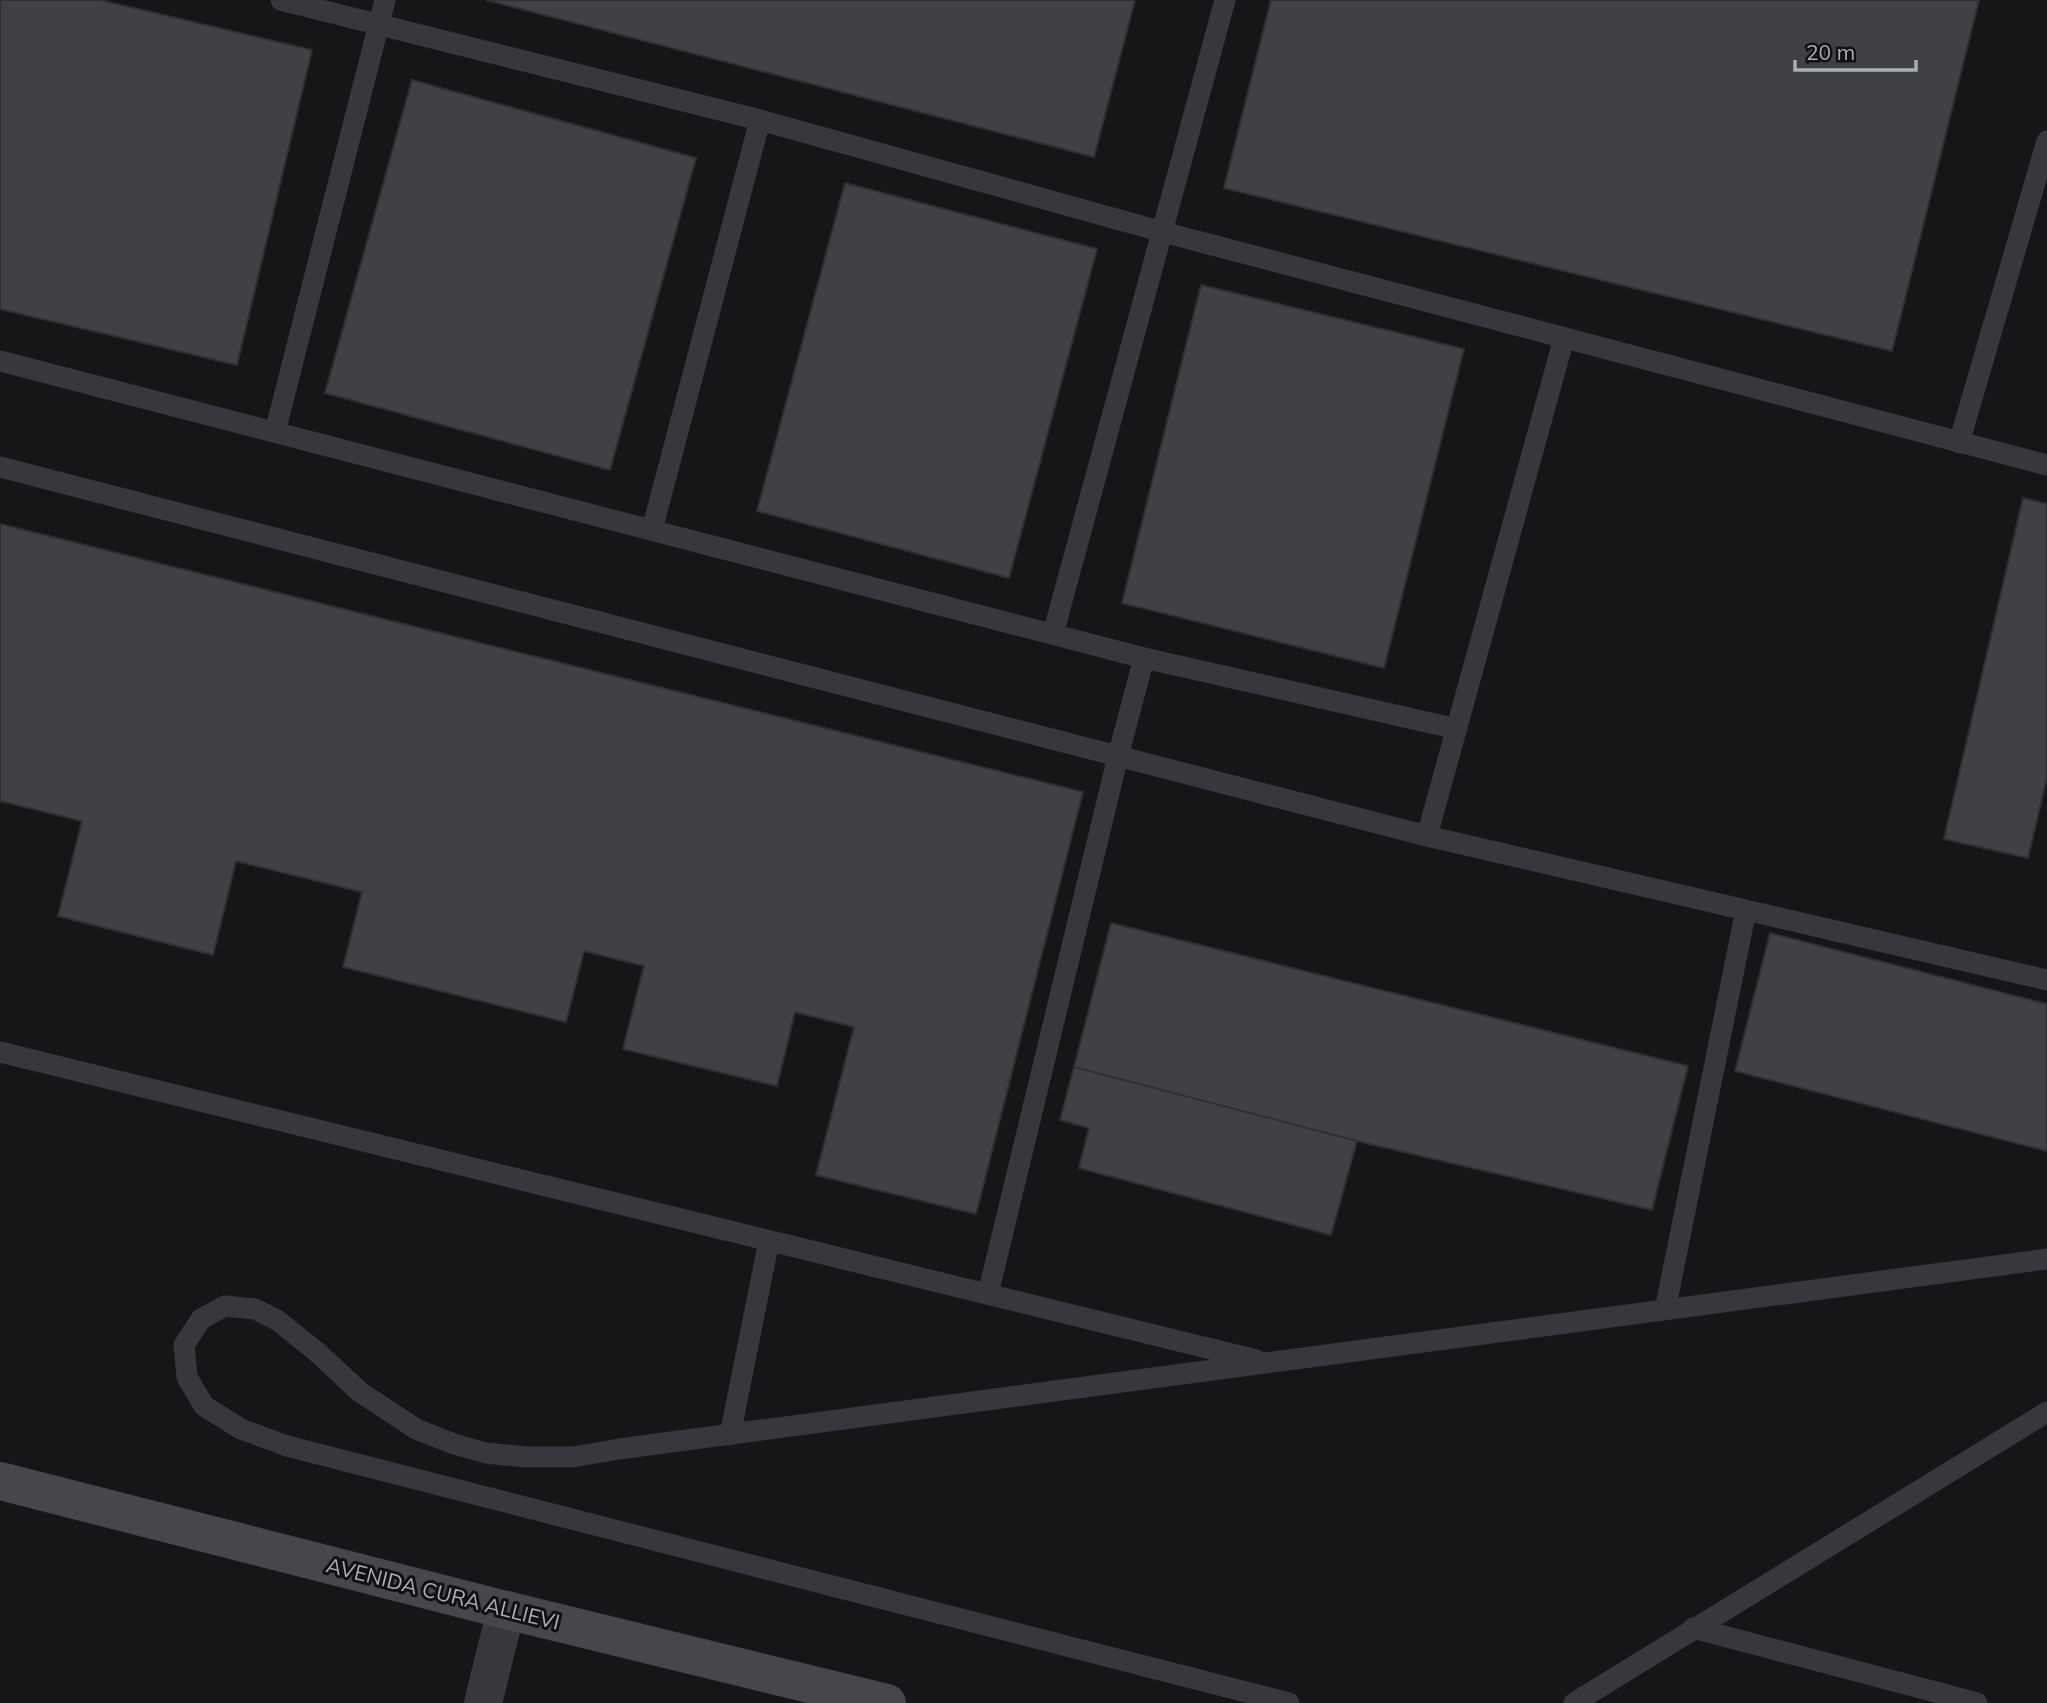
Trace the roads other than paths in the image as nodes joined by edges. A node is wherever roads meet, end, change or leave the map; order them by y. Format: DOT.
graph roads {
  1 [pos="281,0"];
  2 [pos="385,0"];
  3 [pos="1225,0"];
  4 [pos="379,24"];
  5 [pos="760,120"];
  6 [pos="2047,141"];
  7 [pos="1163,232"];
  8 [pos="1564,338"];
  9 [pos="0,361"];
  10 [pos="275,432"];
  11 [pos="1959,443"];
  12 [pos="2047,466"];
  13 [pos="0,467"];
  14 [pos="652,530"];
  15 [pos="1053,634"];
  16 [pos="1144,657"];
  17 [pos="1457,729"];
  18 [pos="1118,756"];
  19 [pos="1427,835"];
  20 [pos="1746,910"];
  21 [pos="2047,979"];
  22 [pos="0,1052"];
  23 [pos="769,1241"];
  24 [pos="2047,1259"];
  25 [pos="988,1294"];
  26 [pos="1665,1310"];
  27 [pos="1269,1363"];
  28 [pos="2047,1412"];
  29 [pos="730,1435"];
  30 [pos="0,1481"];
  31 [pos="506,1610"];
  32 [pos="1693,1628"];
  33 [pos="483,1703"];
  34 [pos="887,1703"];
  35 [pos="1289,1703"];
  36 [pos="1574,1703"];
  37 [pos="1977,1703"];
  1 -- 4 [label="lane"];
  2 -- 4 [label="lane"];
  3 -- 7 [label="lane"];
  4 -- 5 [label="lane"];
  4 -- 10 [label="lane"];
  5 -- 7 [label="lane"];
  5 -- 14 [label="lane"];
  6 -- 11 [label="lane"];
  7 -- 8 [label="lane"];
  7 -- 15 [label="lane"];
  8 -- 11 [label="lane"];
  8 -- 17 [label="lane"];
  9 -- 10 [label="lane"];
  10 -- 14 [label="lane"];
  11 -- 12 [label="lane"];
  13 -- 18 [label="lane"];
  14 -- 15 [label="lane"];
  15 -- 16 [label="lane"];
  16 -- 17 [label="lane"];
  16 -- 18 [label="lane"];
  17 -- 19 [label="lane"];
  18 -- 19 [label="lane"];
  18 -- 25 [label="lane"];
  19 -- 20 [label="lane"];
  20 -- 21 [label="lane"];
  20 -- 26 [label="lane"];
  22 -- 23 [label="lane"];
  23 -- 25 [label="lane"];
  23 -- 29 [label="lane"];
  24 -- 26 [label="lane"];
  25 -- 27 [label="lane"];
  26 -- 27 [label="lane"];
  27 -- 29 [label="lane"];
  28 -- 32 [label="lane"];
  29 -- 35 [label="lane"];
  30 -- 31 [label="street, AVENIDA CURA ALLIEVI"];
  31 -- 33 [label="street"];
  31 -- 34 [label="street, AVENIDA CURA ALLIEVI"];
  32 -- 36 [label="lane"];
  32 -- 37 [label="lane"];
}
